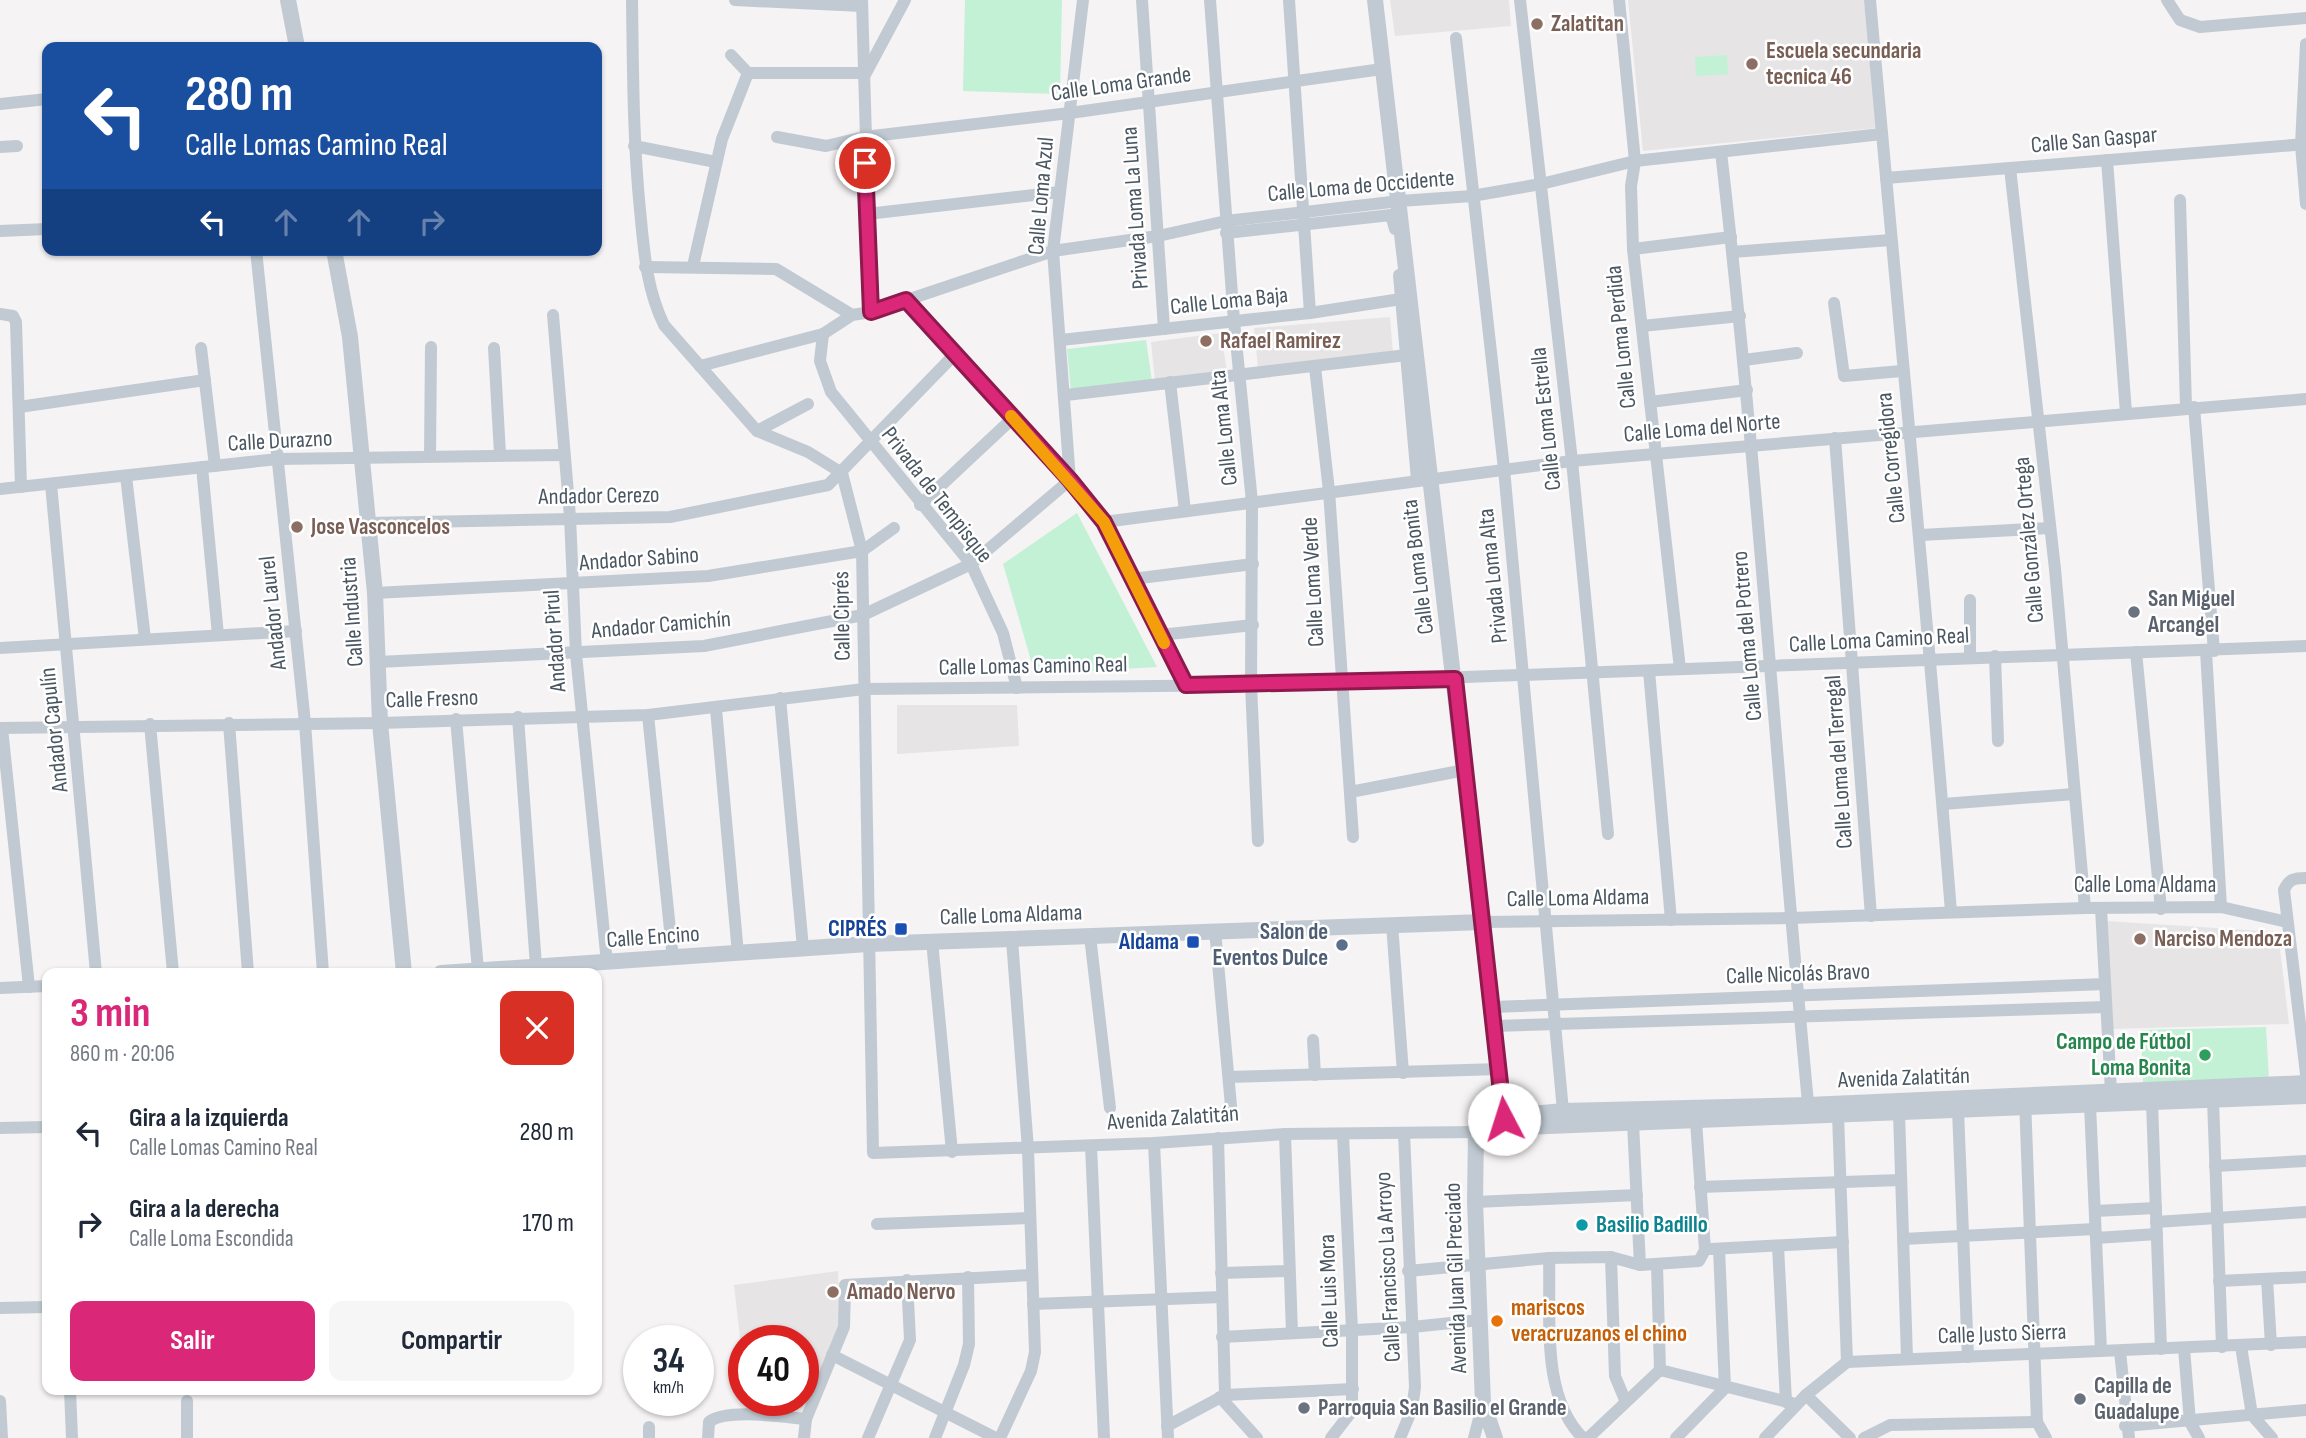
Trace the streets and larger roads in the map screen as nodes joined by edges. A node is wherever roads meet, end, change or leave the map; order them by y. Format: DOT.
graph roads {
  1 [pos="288,0"];
  2 [pos="632,0"];
  3 [pos="735,0"];
  4 [pos="905,0"];
  5 [pos="1083,0"];
  6 [pos="1142,0"];
  7 [pos="1210,0"];
  8 [pos="1289,0"];
  9 [pos="1375,0"];
  10 [pos="1520,0"];
  11 [pos="1619,0"];
  12 [pos="1870,0"];
  13 [pos="2167,0"];
  14 [pos="862,3"];
  15 [pos="2306,18"];
  16 [pos="1456,38"];
  17 [pos="296,42"];
  18 [pos="2306,44"];
  19 [pos="731,55"];
  20 [pos="1382,69"];
  21 [pos="866,73"];
  22 [pos="748,74"];
  23 [pos="1295,81"];
  24 [pos="2304,88"];
  25 [pos="1216,93"];
  26 [pos="42,100"];
  27 [pos="1149,102"];
  28 [pos="0,104"];
  29 [pos="1070,113"];
  30 [pos="1882,134"];
  31 [pos="777,137"];
  32 [pos="864,137"];
  33 [pos="2304,145"];
  34 [pos="17,146"];
  35 [pos="634,146"];
  36 [pos="0,147"];
  37 [pos="1721,152"];
  38 [pos="1635,160"];
  39 [pos="2107,160"];
  40 [pos="716,162"];
  41 [pos="2011,168"];
  42 [pos="1886,178"];
  43 [pos="1541,184"];
  44 [pos="1060,192"];
  45 [pos="1472,196"];
  46 [pos="2180,200"];
  47 [pos="1400,201"];
  48 [pos="2306,204"];
  49 [pos="1302,211"];
  50 [pos="867,214"];
  51 [pos="1304,225"];
  52 [pos="1226,227"];
  53 [pos="42,229"];
  54 [pos="0,231"];
  55 [pos="1158,236"];
  56 [pos="1731,237"];
  57 [pos="1892,240"];
  58 [pos="1633,249"];
  59 [pos="1053,251"];
  60 [pos="1732,252"];
  61 [pos="257,256"];
  62 [pos="335,256"];
  63 [pos="693,266"];
  64 [pos="645,267"];
  65 [pos="1401,299"];
  66 [pos="906,300"];
  67 [pos="1834,303"];
  68 [pos="871,312"];
  69 [pos="1310,313"];
  70 [pos="6,315"];
  71 [pos="554,316"];
  72 [pos="852,316"];
  73 [pos="1740,316"];
  74 [pos="1234,321"];
  75 [pos="1642,327"];
  76 [pos="1164,329"];
  77 [pos="823,334"];
  78 [pos="1061,340"];
  79 [pos="431,347"];
  80 [pos="201,348"];
  81 [pos="494,348"];
  82 [pos="1797,353"];
  83 [pos="955,354"];
  84 [pos="1407,355"];
  85 [pos="1744,360"];
  86 [pos="700,366"];
  87 [pos="1315,367"];
  88 [pos="1902,371"];
  89 [pos="1240,375"];
  90 [pos="205,380"];
  91 [pos="1170,382"];
  92 [pos="1746,390"];
  93 [pos="1066,394"];
  94 [pos="2306,399"];
  95 [pos="1650,402"];
  96 [pos="808,404"];
  97 [pos="19,407"];
  98 [pos="2190,407"];
  99 [pos="2126,413"];
  100 [pos="1013,418"];
  101 [pos="2039,421"];
  102 [pos="757,431"];
  103 [pos="1909,431"];
  104 [pos="1835,438"];
  105 [pos="869,442"];
  106 [pos="1753,445"];
  107 [pos="1656,453"];
  108 [pos="500,454"];
  109 [pos="430,455"];
  110 [pos="564,455"];
  111 [pos="278,459"];
  112 [pos="362,459"];
  113 [pos="1572,461"];
  114 [pos="209,467"];
  115 [pos="1504,469"];
  116 [pos="842,473"];
  117 [pos="126,476"];
  118 [pos="1424,479"];
  119 [pos="1070,480"];
  120 [pos="51,484"];
  121 [pos="21,488"];
  122 [pos="0,489"];
  123 [pos="1329,491"];
  124 [pos="1252,502"];
  125 [pos="920,505"];
  126 [pos="1185,511"];
  127 [pos="570,517"];
  128 [pos="1104,522"];
  129 [pos="368,523"];
  130 [pos="894,528"];
  131 [pos="2050,528"];
  132 [pos="1921,535"];
  133 [pos="862,551"];
  134 [pos="971,564"];
  135 [pos="1253,564"];
  136 [pos="1132,579"];
  137 [pos="572,585"];
  138 [pos="375,593"];
  139 [pos="1970,600"];
  140 [pos="863,615"];
  141 [pos="1253,625"];
  142 [pos="296,631"];
  143 [pos="218,635"];
  144 [pos="1160,635"];
  145 [pos="145,639"];
  146 [pos="66,643"];
  147 [pos="2306,646"];
  148 [pos="0,648"];
  149 [pos="2210,651"];
  150 [pos="2136,652"];
  151 [pos="576,654"];
  152 [pos="2061,655"];
  153 [pos="1995,656"];
  154 [pos="1970,657"];
  155 [pos="1932,659"];
  156 [pos="378,662"];
  157 [pos="1853,663"];
  158 [pos="1771,667"];
  159 [pos="1680,669"];
  160 [pos="1649,671"];
  161 [pos="1593,673"];
  162 [pos="1524,676"];
  163 [pos="1455,679"];
  164 [pos="1340,681"];
  165 [pos="1186,685"];
  166 [pos="1251,685"];
  167 [pos="1017,688"];
  168 [pos="863,689"];
  169 [pos="780,698"];
  170 [pos="716,709"];
  171 [pos="648,715"];
  172 [pos="518,717"];
  173 [pos="582,717"];
  174 [pos="456,719"];
  175 [pos="229,723"];
  176 [pos="305,723"];
  177 [pos="380,723"];
  178 [pos="150,724"];
  179 [pos="75,727"];
  180 [pos="1,728"];
  181 [pos="1998,740"];
  182 [pos="1465,770"];
  183 [pos="1350,792"];
  184 [pos="2074,793"];
  185 [pos="1943,804"];
  186 [pos="1608,834"];
  187 [pos="1353,837"];
  188 [pos="1258,841"];
  189 [pos="2306,878"];
  190 [pos="2221,907"];
  191 [pos="2085,908"];
  192 [pos="2101,908"];
  193 [pos="2161,909"];
  194 [pos="1951,912"];
  195 [pos="1871,916"];
  196 [pos="1791,918"];
  197 [pos="1671,920"];
  198 [pos="1483,922"];
  199 [pos="1544,922"];
  200 [pos="2287,922"];
  201 [pos="1392,924"];
  202 [pos="1215,930"];
  203 [pos="1090,936"];
  204 [pos="1012,940"];
  205 [pos="932,941"];
  206 [pos="868,944"];
  207 [pos="803,948"];
  208 [pos="738,954"];
  209 [pos="673,959"];
  210 [pos="607,963"];
  211 [pos="536,966"];
  212 [pos="96,968"];
  213 [pos="173,968"];
  214 [pos="248,968"];
  215 [pos="323,968"];
  216 [pos="404,968"];
  217 [pos="478,968"];
  218 [pos="527,968"];
  219 [pos="2105,984"];
  220 [pos="42,986"];
  221 [pos="29,987"];
  222 [pos="0,988"];
  223 [pos="1797,995"];
  224 [pos="1553,1004"];
  225 [pos="1493,1007"];
  226 [pos="2106,1007"];
  227 [pos="1798,1017"];
  228 [pos="1555,1024"];
  229 [pos="1495,1026"];
  230 [pos="1313,1040"];
  231 [pos="1500,1069"];
  232 [pos="1403,1073"];
  233 [pos="2306,1074"];
  234 [pos="1315,1075"];
  235 [pos="1229,1077"];
  236 [pos="2306,1083"];
  237 [pos="2111,1091"];
  238 [pos="2306,1096"];
  239 [pos="2213,1100"];
  240 [pos="2025,1101"];
  241 [pos="2151,1102"];
  242 [pos="2090,1105"];
  243 [pos="1231,1106"];
  244 [pos="1111,1108"];
  245 [pos="1809,1110"];
  246 [pos="1958,1110"];
  247 [pos="1563,1111"];
  248 [pos="1899,1113"];
  249 [pos="1838,1115"];
  250 [pos="1696,1121"];
  251 [pos="1633,1124"];
  252 [pos="1501,1125"];
  253 [pos="42,1127"];
  254 [pos="0,1128"];
  255 [pos="1476,1132"];
  256 [pos="1404,1133"];
  257 [pos="1285,1134"];
  258 [pos="1343,1135"];
  259 [pos="1218,1138"];
  260 [pos="1154,1143"];
  261 [pos="1091,1146"];
  262 [pos="1028,1149"];
  263 [pos="952,1152"];
  264 [pos="873,1153"];
  265 [pos="2306,1161"];
  266 [pos="2215,1166"];
  267 [pos="1901,1180"];
  268 [pos="1841,1182"];
  269 [pos="1700,1187"];
  270 [pos="1637,1195"];
  271 [pos="1475,1202"];
  272 [pos="2155,1208"];
  273 [pos="2095,1212"];
  274 [pos="2306,1212"];
  275 [pos="1029,1218"];
  276 [pos="2217,1218"];
  277 [pos="877,1224"];
  278 [pos="2156,1228"];
  279 [pos="2031,1232"];
  280 [pos="2095,1233"];
  281 [pos="1963,1236"];
  282 [pos="1903,1239"];
  283 [pos="1843,1242"];
  284 [pos="1778,1246"];
  285 [pos="1719,1249"];
  286 [pos="1704,1254"];
  287 [pos="1611,1257"];
  288 [pos="1549,1258"];
  289 [pos="1478,1265"];
  290 [pos="1640,1265"];
  291 [pos="1657,1265"];
  292 [pos="1288,1270"];
  293 [pos="1408,1271"];
  294 [pos="1221,1273"];
  295 [pos="1031,1275"];
  296 [pos="968,1277"];
  297 [pos="2306,1277"];
  298 [pos="2267,1279"];
  299 [pos="907,1280"];
  300 [pos="2219,1281"];
  301 [pos="1222,1297"];
  302 [pos="1161,1299"];
  303 [pos="1098,1302"];
  304 [pos="1033,1304"];
  305 [pos="42,1307"];
  306 [pos="0,1308"];
  307 [pos="1480,1320"];
  308 [pos="1412,1327"];
  309 [pos="1352,1330"];
  310 [pos="1292,1333"];
  311 [pos="1222,1337"];
  312 [pos="2306,1342"];
  313 [pos="2271,1345"];
  314 [pos="2241,1346"];
  315 [pos="2222,1347"];
  316 [pos="2184,1348"];
  317 [pos="2161,1349"];
  318 [pos="2120,1351"];
  319 [pos="2101,1352"];
  320 [pos="2035,1354"];
  321 [pos="832,1355"];
  322 [pos="1968,1357"];
  323 [pos="1907,1359"];
  324 [pos="1847,1362"];
  325 [pos="1660,1370"];
  326 [pos="890,1384"];
  327 [pos="1725,1388"];
  328 [pos="1353,1389"];
  329 [pos="71,1395"];
  330 [pos="1222,1396"];
  331 [pos="1625,1400"];
  332 [pos="0,1401"];
  333 [pos="187,1401"];
  334 [pos="1796,1401"];
  335 [pos="1483,1403"];
  336 [pos="2306,1410"];
  337 [pos="944,1412"];
  338 [pos="2252,1415"];
  339 [pos="806,1419"];
  340 [pos="2037,1422"];
  341 [pos="2190,1422"];
  342 [pos="2127,1432"];
  343 [pos="1168,1434"];
  344 [pos="2,1438"];
  345 [pos="72,1438"];
  346 [pos="187,1438"];
  347 [pos="708,1438"];
  348 [pos="804,1438"];
  349 [pos="868,1438"];
  350 [pos="935,1438"];
  351 [pos="998,1438"];
  352 [pos="1104,1438"];
  353 [pos="1257,1438"];
  354 [pos="1331,1438"];
  355 [pos="1400,1438"];
  356 [pos="1474,1438"];
  357 [pos="1495,1438"];
  358 [pos="1585,1438"];
  359 [pos="1676,1438"];
  360 [pos="1765,1438"];
  361 [pos="1850,1438"];
  362 [pos="1864,1438"];
  363 [pos="2046,1438"];
  364 [pos="2199,1438"];
  365 [pos="2272,1438"];
  1 -- 17 [label="street"];
  2 -- 35 [label="street"];
  3 -- 14 [label="street"];
  4 -- 21 [label="street"];
  5 -- 29 [label="street, Calle Loma Azul"];
  6 -- 27 [label="street, Privada Loma La Luna"];
  7 -- 25 [label="street, Calle Loma Alta"];
  8 -- 23 [label="street"];
  9 -- 20 [label="street, Calle Loma Bonita"];
  10 -- 43 [label="street, Calle Loma Estrella"];
  11 -- 38 [label="street, Calle Loma Perdida"];
  12 -- 30 [label="street, Calle Corregidora"];
  13 -- 15 [label="street"];
  14 -- 21 [label="street"];
  16 -- 45 [label="street, Privada Loma Alta"];
  18 -- 24 [label="street"];
  19 -- 22 [label="street"];
  20 -- 23 [label="street, Calle Loma Grande"];
  20 -- 47 [label="street, Calle Loma Bonita"];
  21 -- 22 [label="street"];
  21 -- 32 [label="street"];
  22 -- 40 [label="street"];
  23 -- 25 [label="street, Calle Loma Grande"];
  23 -- 49 [label="street"];
  24 -- 33 [label="street"];
  25 -- 27 [label="street, Calle Loma Grande"];
  25 -- 52 [label="street, Calle Loma Alta"];
  26 -- 28 [label="street"];
  27 -- 29 [label="street, Calle Loma Grande"];
  27 -- 55 [label="street, Privada Loma La Luna"];
  29 -- 32 [label="street, Calle Loma Grande"];
  29 -- 44 [label="street, Calle Loma Azul"];
  30 -- 37 [label="street, Calle Loma de Occidente"];
  30 -- 42 [label="street, Calle Corregidora"];
  31 -- 32 [label="street, Calle Loma Grande"];
  32 -- 50 [label="street"];
  33 -- 39 [label="street, Calle San Gaspar"];
  33 -- 48 [label="street"];
  34 -- 36 [label="street"];
  35 -- 40 [label="street"];
  35 -- 64 [label="street"];
  37 -- 38 [label="street, Calle Loma de Occidente"];
  37 -- 56 [label="street, Calle Loma del Potrero"];
  38 -- 43 [label="street, Calle Loma de Occidente"];
  38 -- 58 [label="street, Calle Loma Perdida"];
  39 -- 41 [label="street, Calle San Gaspar"];
  39 -- 99 [label="street"];
  40 -- 63 [label="street"];
  41 -- 42 [label="street, Calle San Gaspar"];
  41 -- 101 [label="street, Calle González Ortega"];
  42 -- 57 [label="street, Calle Corregidora"];
  43 -- 45 [label="street, Calle Loma de Occidente"];
  43 -- 113 [label="street, Calle Loma Estrella"];
  44 -- 50 [label="street"];
  44 -- 59 [label="street, Calle Loma Azul"];
  45 -- 47 [label="street, Calle Loma de Occidente"];
  45 -- 115 [label="street, Privada Loma Alta"];
  46 -- 98 [label="street"];
  47 -- 49 [label="street, Calle Loma de Occidente"];
  47 -- 118 [label="street, Calle Loma Bonita"];
  49 -- 51 [label="street"];
  49 -- 52 [label="street, Calle Loma de Occidente"];
  50 -- 68 [label="street"];
  51 -- 52 [label="street"];
  51 -- 65 [label="street"];
  51 -- 69 [label="street"];
  52 -- 55 [label="street, Calle Loma de Occidente"];
  52 -- 74 [label="street, Calle Loma Alta"];
  53 -- 54 [label="street"];
  55 -- 59 [label="street, Calle Loma de Occidente"];
  55 -- 76 [label="street, Privada Loma La Luna"];
  56 -- 58 [label="street"];
  56 -- 60 [label="street, Calle Loma del Potrero"];
  57 -- 60 [label="street"];
  57 -- 88 [label="street, Calle Corregidora"];
  58 -- 75 [label="street, Calle Loma Perdida"];
  59 -- 66 [label="street, Calle Loma de Occidente"];
  59 -- 78 [label="street, Calle Loma Azul"];
  60 -- 73 [label="street, Calle Loma del Potrero"];
  61 -- 111 [label="street, Andador Laurel"];
  62 -- 112 [label="street, Calle Industria"];
  63 -- 64 [label="street"];
  63 -- 72 [label="street"];
  64 -- 86 [label="street"];
  65 -- 69 [label="street, Calle Loma Baja"];
  65 -- 84 [label="street"];
  66 -- 68 [label="street, Calle Loma de Occidente"];
  66 -- 83 [label="street"];
  67 -- 88 [label="street"];
  68 -- 72 [label="street, Calle Loma de Occidente"];
  69 -- 74 [label="street, Calle Loma Baja"];
  70 -- 97 [label="street"];
  71 -- 110 [label="street, Andador Pirul"];
  72 -- 77 [label="street, Calle Loma de Occidente"];
  73 -- 75 [label="street"];
  73 -- 85 [label="street, Calle Loma del Potrero"];
  74 -- 76 [label="street, Calle Loma Baja"];
  74 -- 89 [label="street, Calle Loma Alta"];
  75 -- 95 [label="street, Calle Loma Perdida"];
  76 -- 78 [label="street, Calle Loma Baja"];
  77 -- 86 [label="street, Calle Loma de Occidente"];
  77 -- 105 [label="street, Privada de Tempisque"];
  78 -- 93 [label="street, Calle Loma Azul"];
  79 -- 109 [label="street"];
  80 -- 90 [label="street"];
  81 -- 108 [label="street"];
  82 -- 85 [label="street"];
  83 -- 100 [label="street"];
  83 -- 105 [label="street"];
  84 -- 87 [label="street"];
  84 -- 118 [label="street"];
  85 -- 92 [label="street, Calle Loma del Potrero"];
  86 -- 102 [label="street"];
  87 -- 89 [label="street"];
  87 -- 123 [label="street, Calle Loma Verde"];
  88 -- 103 [label="street, Calle Corregidora"];
  89 -- 91 [label="street"];
  89 -- 124 [label="street, Calle Loma Alta"];
  90 -- 97 [label="street"];
  90 -- 114 [label="street"];
  91 -- 93 [label="street"];
  91 -- 126 [label="street"];
  92 -- 95 [label="street"];
  92 -- 106 [label="street, Calle Loma del Potrero"];
  93 -- 119 [label="street, Calle Loma Azul"];
  94 -- 98 [label="street, Calle Loma del Norte"];
  95 -- 107 [label="street, Calle Loma Perdida"];
  96 -- 102 [label="street"];
  97 -- 121 [label="street"];
  98 -- 99 [label="street, Calle Loma del Norte"];
  98 -- 149 [label="street"];
  99 -- 101 [label="street, Calle Loma del Norte"];
  100 -- 119 [label="street"];
  100 -- 125 [label="street"];
  101 -- 103 [label="street, Calle Loma del Norte"];
  101 -- 131 [label="street, Calle González Ortega"];
  102 -- 116 [label="street"];
  103 -- 104 [label="street, Calle Loma del Norte"];
  103 -- 132 [label="street, Calle Corregidora"];
  104 -- 106 [label="street, Calle Loma del Norte"];
  104 -- 157 [label="street, Calle Loma del Terregal"];
  105 -- 116 [label="street"];
  105 -- 125 [label="street, Privada de Tempisque"];
  106 -- 107 [label="street, Calle Loma del Norte"];
  106 -- 158 [label="street, Calle Loma del Potrero"];
  107 -- 113 [label="street, Calle Loma del Norte"];
  107 -- 159 [label="street, Calle Loma Perdida"];
  108 -- 109 [label="street, Calle Durazno"];
  108 -- 110 [label="street, Calle Durazno"];
  109 -- 112 [label="street, Calle Durazno"];
  110 -- 127 [label="street, Andador Pirul"];
  111 -- 112 [label="street, Calle Durazno"];
  111 -- 114 [label="street, Calle Durazno"];
  111 -- 142 [label="street, Andador Laurel"];
  112 -- 129 [label="street, Calle Industria"];
  113 -- 115 [label="street, Calle Loma del Norte"];
  113 -- 161 [label="street, Calle Loma Estrella"];
  114 -- 117 [label="street, Calle Durazno"];
  114 -- 143 [label="street"];
  115 -- 118 [label="street, Calle Loma del Norte"];
  115 -- 162 [label="street, Privada Loma Alta"];
  116 -- 127 [label="street, Andador Cerezo"];
  116 -- 133 [label="street, Calle Ciprés"];
  117 -- 120 [label="street, Calle Durazno"];
  117 -- 145 [label="street"];
  118 -- 123 [label="street, Calle Loma del Norte"];
  118 -- 163 [label="street, Calle Loma Bonita"];
  119 -- 128 [label="street"];
  119 -- 134 [label="street, Andador Camichín"];
  120 -- 121 [label="street, Calle Durazno"];
  120 -- 146 [label="street, Andador Capulín"];
  121 -- 122 [label="street, Calle Durazno"];
  123 -- 124 [label="street, Calle Loma del Norte"];
  123 -- 164 [label="street, Calle Loma Verde"];
  124 -- 126 [label="street, Calle Loma del Norte"];
  124 -- 135 [label="street, Calle Loma Alta"];
  125 -- 134 [label="street, Privada de Tempisque"];
  126 -- 128 [label="street, Calle Loma del Norte"];
  127 -- 129 [label="street, Andador Cerezo"];
  127 -- 137 [label="street, Andador Pirul"];
  128 -- 136 [label="street"];
  129 -- 138 [label="street, Calle Industria"];
  130 -- 133 [label="street"];
  131 -- 132 [label="street"];
  131 -- 152 [label="street, Calle González Ortega"];
  132 -- 155 [label="street, Calle Corregidora"];
  133 -- 137 [label="street, Andador Sabino"];
  133 -- 140 [label="street, Calle Ciprés"];
  134 -- 140 [label="street, Andador Camichín"];
  134 -- 167 [label="street, Privada de Tempisque"];
  135 -- 136 [label="street"];
  135 -- 141 [label="street, Calle Loma Alta"];
  136 -- 144 [label="street"];
  137 -- 138 [label="street, Andador Sabino"];
  137 -- 151 [label="street, Andador Pirul"];
  138 -- 156 [label="street, Calle Industria"];
  139 -- 154 [label="street"];
  140 -- 151 [label="street, Andador Camichín"];
  140 -- 168 [label="street, Calle Ciprés"];
  141 -- 144 [label="street"];
  141 -- 166 [label="street, Calle Loma Alta"];
  142 -- 143 [label="street"];
  142 -- 176 [label="street, Andador Laurel"];
  143 -- 145 [label="street"];
  144 -- 165 [label="street"];
  145 -- 146 [label="street"];
  146 -- 148 [label="street"];
  146 -- 179 [label="street, Andador Capulín"];
  147 -- 149 [label="street, Calle Loma Camino Real"];
  149 -- 150 [label="street, Calle Loma Camino Real"];
  149 -- 190 [label="street"];
  150 -- 152 [label="street, Calle Loma Camino Real"];
  150 -- 193 [label="street"];
  151 -- 156 [label="street, Andador Camichín"];
  151 -- 173 [label="street, Andador Pirul"];
  152 -- 153 [label="street, Calle Loma Camino Real"];
  152 -- 184 [label="street, Calle González Ortega"];
  153 -- 154 [label="street, Calle Loma Camino Real"];
  153 -- 181 [label="street"];
  154 -- 155 [label="street, Calle Loma Camino Real"];
  155 -- 157 [label="street, Calle Loma Camino Real"];
  155 -- 185 [label="street, Calle Corregidora"];
  156 -- 177 [label="street, Calle Industria"];
  157 -- 158 [label="street, Calle Loma Camino Real"];
  157 -- 195 [label="street, Calle Loma del Terregal"];
  158 -- 159 [label="street, Calle Loma Camino Real"];
  158 -- 196 [label="street, Calle Loma del Potrero"];
  159 -- 160 [label="street, Calle Loma Camino Real"];
  160 -- 161 [label="street, Calle Loma Camino Real"];
  160 -- 197 [label="street"];
  161 -- 162 [label="street, Calle Loma Camino Real"];
  161 -- 186 [label="street, Calle Loma Estrella"];
  162 -- 163 [label="street, Calle Loma Camino Real"];
  162 -- 199 [label="street, Privada Loma Alta"];
  163 -- 164 [label="street, Calle Lomas Camino Real"];
  163 -- 182 [label="street, Calle Loma Bonita"];
  164 -- 166 [label="street, Calle Lomas Camino Real"];
  164 -- 183 [label="street, Calle Loma Verde"];
  165 -- 166 [label="street, Calle Lomas Camino Real"];
  165 -- 167 [label="street, Calle Lomas Camino Real"];
  166 -- 188 [label="street"];
  167 -- 168 [label="street, Calle Lomas Camino Real"];
  168 -- 169 [label="street, Calle Fresno"];
  168 -- 206 [label="street, Calle Ciprés"];
  169 -- 170 [label="street, Calle Fresno"];
  169 -- 207 [label="street"];
  170 -- 171 [label="street, Calle Fresno"];
  170 -- 208 [label="street"];
  171 -- 173 [label="street, Calle Fresno"];
  171 -- 209 [label="street"];
  172 -- 173 [label="street, Calle Fresno"];
  172 -- 174 [label="street, Calle Fresno"];
  172 -- 211 [label="street"];
  173 -- 210 [label="street, Andador Pirul"];
  174 -- 177 [label="street, Calle Fresno"];
  174 -- 217 [label="street"];
  175 -- 176 [label="street, Calle Fresno"];
  175 -- 178 [label="street, Calle Fresno"];
  175 -- 214 [label="street"];
  176 -- 177 [label="street, Calle Fresno"];
  176 -- 215 [label="street, Andador Laurel"];
  177 -- 216 [label="street, Calle Industria"];
  178 -- 179 [label="street, Calle Fresno"];
  178 -- 213 [label="street"];
  179 -- 180 [label="street, Calle Fresno"];
  179 -- 212 [label="street, Andador Capulín"];
  180 -- 221 [label="street"];
  182 -- 183 [label="street"];
  182 -- 198 [label="street, Calle Loma Bonita"];
  183 -- 187 [label="street, Calle Loma Verde"];
  184 -- 185 [label="street"];
  184 -- 191 [label="street, Calle González Ortega"];
  185 -- 194 [label="street, Calle Corregidora"];
  189 -- 200 [label="street"];
  190 -- 193 [label="street, Calle Loma Aldama"];
  190 -- 200 [label="street, Calle Loma Aldama"];
  191 -- 192 [label="street, Calle Loma Aldama"];
  191 -- 194 [label="street, Calle Loma Aldama"];
  192 -- 193 [label="street, Calle Loma Aldama"];
  192 -- 219 [label="street"];
  194 -- 195 [label="street, Calle Loma Aldama"];
  195 -- 196 [label="street, Calle Loma Aldama"];
  196 -- 197 [label="street, Calle Loma Aldama"];
  196 -- 223 [label="street, Calle Loma del Potrero"];
  197 -- 199 [label="street, Calle Loma Aldama"];
  198 -- 199 [label="street, Calle Loma Aldama"];
  198 -- 201 [label="street, Calle Loma Aldama"];
  198 -- 225 [label="street, Calle Loma Bonita"];
  199 -- 224 [label="street, Privada Loma Alta"];
  200 -- 233 [label="street"];
  201 -- 202 [label="street, Calle Loma Aldama"];
  201 -- 232 [label="street"];
  202 -- 203 [label="street, Calle Loma Aldama"];
  202 -- 235 [label="street"];
  203 -- 204 [label="street, Calle Loma Aldama"];
  203 -- 244 [label="street"];
  204 -- 205 [label="street, Calle Loma Aldama"];
  204 -- 262 [label="street"];
  205 -- 206 [label="street, Calle Loma Aldama"];
  205 -- 263 [label="street"];
  206 -- 207 [label="street, Calle Encino"];
  206 -- 264 [label="street, Calle Ciprés"];
  207 -- 208 [label="street, Calle Encino"];
  208 -- 209 [label="street, Calle Encino"];
  209 -- 210 [label="street, Calle Encino"];
  210 -- 211 [label="street, Calle Encino"];
  211 -- 218 [label="street, Calle Encino"];
  219 -- 223 [label="street, Calle Nicolás Bravo"];
  219 -- 226 [label="street"];
  220 -- 221 [label="street"];
  221 -- 222 [label="street"];
  223 -- 224 [label="street, Calle Nicolás Bravo"];
  223 -- 227 [label="street, Calle Loma del Potrero"];
  224 -- 225 [label="street, Calle Nicolás Bravo"];
  224 -- 228 [label="street, Privada Loma Alta"];
  225 -- 229 [label="street, Calle Loma Bonita"];
  226 -- 227 [label="street, Calle Nicolás Bravo"];
  226 -- 237 [label="street"];
  227 -- 228 [label="street, Calle Nicolás Bravo"];
  227 -- 245 [label="street, Calle Loma del Potrero"];
  228 -- 229 [label="street, Calle Nicolás Bravo"];
  228 -- 247 [label="street, Privada Loma Alta"];
  229 -- 231 [label="street, Calle Loma Bonita"];
  230 -- 234 [label="street"];
  231 -- 232 [label="street"];
  231 -- 252 [label="street, Calle Loma Bonita"];
  232 -- 234 [label="street"];
  234 -- 235 [label="street"];
  235 -- 243 [label="street"];
  236 -- 237 [label="street, Avenida Zalatitán"];
  237 -- 240 [label="street, Avenida Zalatitán"];
  238 -- 239 [label="street, Avenida Zalatitán"];
  239 -- 241 [label="street, Avenida Zalatitán"];
  239 -- 266 [label="street"];
  240 -- 242 [label="street, Avenida Zalatitán"];
  240 -- 245 [label="street, Avenida Zalatitán"];
  240 -- 246 [label="street, Avenida Zalatitán"];
  240 -- 279 [label="street"];
  241 -- 242 [label="street, Avenida Zalatitán"];
  241 -- 272 [label="street"];
  242 -- 273 [label="street"];
  245 -- 247 [label="street, Avenida Zalatitán"];
  245 -- 249 [label="street, Avenida Zalatitán"];
  245 -- 250 [label="street, Avenida Zalatitán"];
  246 -- 248 [label="street, Avenida Zalatitán"];
  246 -- 281 [label="street"];
  247 -- 252 [label="street, Avenida Zalatitán"];
  248 -- 249 [label="street, Avenida Zalatitán"];
  248 -- 267 [label="street"];
  249 -- 268 [label="street"];
  250 -- 251 [label="street, Avenida Zalatitán"];
  250 -- 269 [label="street"];
  251 -- 252 [label="street, Avenida Zalatitán"];
  251 -- 270 [label="street"];
  252 -- 255 [label="street"];
  253 -- 254 [label="street"];
  255 -- 256 [label="street, Avenida Zalatitán"];
  255 -- 271 [label="street, Avenida Juan Gil Preciado"];
  256 -- 258 [label="street, Avenida Zalatitán"];
  256 -- 293 [label="street, Calle Francisco La Arroyo"];
  257 -- 258 [label="street, Avenida Zalatitán"];
  257 -- 259 [label="street, Avenida Zalatitán"];
  257 -- 292 [label="street"];
  258 -- 309 [label="street, Calle Luis Mora"];
  259 -- 260 [label="street, Avenida Zalatitán"];
  259 -- 294 [label="street"];
  260 -- 261 [label="street, Avenida Zalatitán"];
  260 -- 302 [label="street"];
  261 -- 262 [label="street, Avenida Zalatitán"];
  261 -- 303 [label="street"];
  262 -- 263 [label="street, Avenida Zalatitán"];
  262 -- 275 [label="street"];
  263 -- 264 [label="street, Avenida Zalatitán"];
  265 -- 266 [label="street"];
  266 -- 276 [label="street"];
  267 -- 268 [label="street"];
  267 -- 282 [label="street"];
  268 -- 269 [label="street"];
  268 -- 283 [label="street"];
  269 -- 286 [label="street"];
  270 -- 271 [label="street"];
  270 -- 290 [label="street"];
  271 -- 289 [label="street, Avenida Juan Gil Preciado"];
  272 -- 273 [label="street"];
  272 -- 278 [label="street"];
  273 -- 280 [label="street"];
  274 -- 276 [label="street"];
  275 -- 277 [label="street"];
  275 -- 295 [label="street"];
  276 -- 278 [label="street"];
  276 -- 300 [label="street"];
  278 -- 280 [label="street"];
  278 -- 317 [label="street"];
  279 -- 280 [label="street"];
  279 -- 281 [label="street"];
  279 -- 320 [label="street"];
  280 -- 319 [label="street"];
  281 -- 282 [label="street"];
  281 -- 322 [label="street"];
  282 -- 323 [label="street"];
  283 -- 284 [label="street"];
  283 -- 324 [label="street"];
  284 -- 285 [label="street"];
  284 -- 334 [label="street"];
  285 -- 286 [label="street"];
  285 -- 327 [label="street"];
  286 -- 291 [label="street"];
  287 -- 288 [label="street"];
  287 -- 290 [label="street"];
  287 -- 331 [label="street"];
  288 -- 289 [label="street"];
  288 -- 358 [label="street"];
  289 -- 293 [label="street"];
  289 -- 307 [label="street, Avenida Juan Gil Preciado"];
  290 -- 291 [label="street"];
  291 -- 325 [label="street"];
  292 -- 294 [label="street"];
  292 -- 310 [label="street"];
  293 -- 308 [label="street, Calle Francisco La Arroyo"];
  294 -- 301 [label="street"];
  295 -- 296 [label="street"];
  295 -- 304 [label="street"];
  296 -- 299 [label="street"];
  296 -- 337 [label="street"];
  297 -- 298 [label="street"];
  298 -- 300 [label="street"];
  298 -- 313 [label="street"];
  299 -- 321 [label="street"];
  299 -- 326 [label="street"];
  300 -- 315 [label="street"];
  301 -- 302 [label="street"];
  301 -- 311 [label="street"];
  302 -- 303 [label="street"];
  302 -- 343 [label="street"];
  303 -- 304 [label="street"];
  303 -- 352 [label="street"];
  304 -- 351 [label="street"];
  305 -- 306 [label="street"];
  307 -- 308 [label="street"];
  307 -- 335 [label="street, Avenida Juan Gil Preciado"];
  308 -- 309 [label="street"];
  308 -- 355 [label="street, Calle Francisco La Arroyo"];
  309 -- 310 [label="street"];
  309 -- 328 [label="street, Calle Luis Mora"];
  310 -- 311 [label="street"];
  311 -- 330 [label="street"];
  312 -- 313 [label="street, Calle Justo Sierra"];
  313 -- 314 [label="street, Calle Justo Sierra"];
  314 -- 315 [label="street, Calle Justo Sierra"];
  314 -- 338 [label="street"];
  315 -- 316 [label="street, Calle Justo Sierra"];
  316 -- 317 [label="street, Calle Justo Sierra"];
  316 -- 341 [label="street"];
  317 -- 318 [label="street, Calle Justo Sierra"];
  318 -- 319 [label="street, Calle Justo Sierra"];
  318 -- 342 [label="street"];
  319 -- 320 [label="street, Calle Justo Sierra"];
  320 -- 322 [label="street, Calle Justo Sierra"];
  320 -- 340 [label="street"];
  321 -- 326 [label="street"];
  321 -- 339 [label="street"];
  322 -- 323 [label="street, Calle Justo Sierra"];
  323 -- 324 [label="street, Calle Justo Sierra"];
  324 -- 334 [label="street"];
  325 -- 327 [label="street"];
  325 -- 331 [label="street"];
  326 -- 337 [label="street"];
  326 -- 349 [label="street"];
  327 -- 334 [label="street"];
  327 -- 359 [label="street"];
  328 -- 330 [label="street"];
  328 -- 354 [label="street, Calle Luis Mora"];
  329 -- 345 [label="street"];
  330 -- 343 [label="street"];
  330 -- 353 [label="street"];
  331 -- 358 [label="street"];
  332 -- 344 [label="street"];
  333 -- 346 [label="street"];
  334 -- 360 [label="street"];
  334 -- 361 [label="street"];
  335 -- 356 [label="street"];
  335 -- 357 [label="street, Avenida Juan Gil Preciado"];
  336 -- 338 [label="street"];
  337 -- 350 [label="street"];
  337 -- 351 [label="street"];
  338 -- 341 [label="street"];
  338 -- 365 [label="street"];
  339 -- 347 [label="street"];
  339 -- 348 [label="street"];
  340 -- 362 [label="street"];
  340 -- 363 [label="street"];
  341 -- 342 [label="street"];
  341 -- 364 [label="street"];
}
